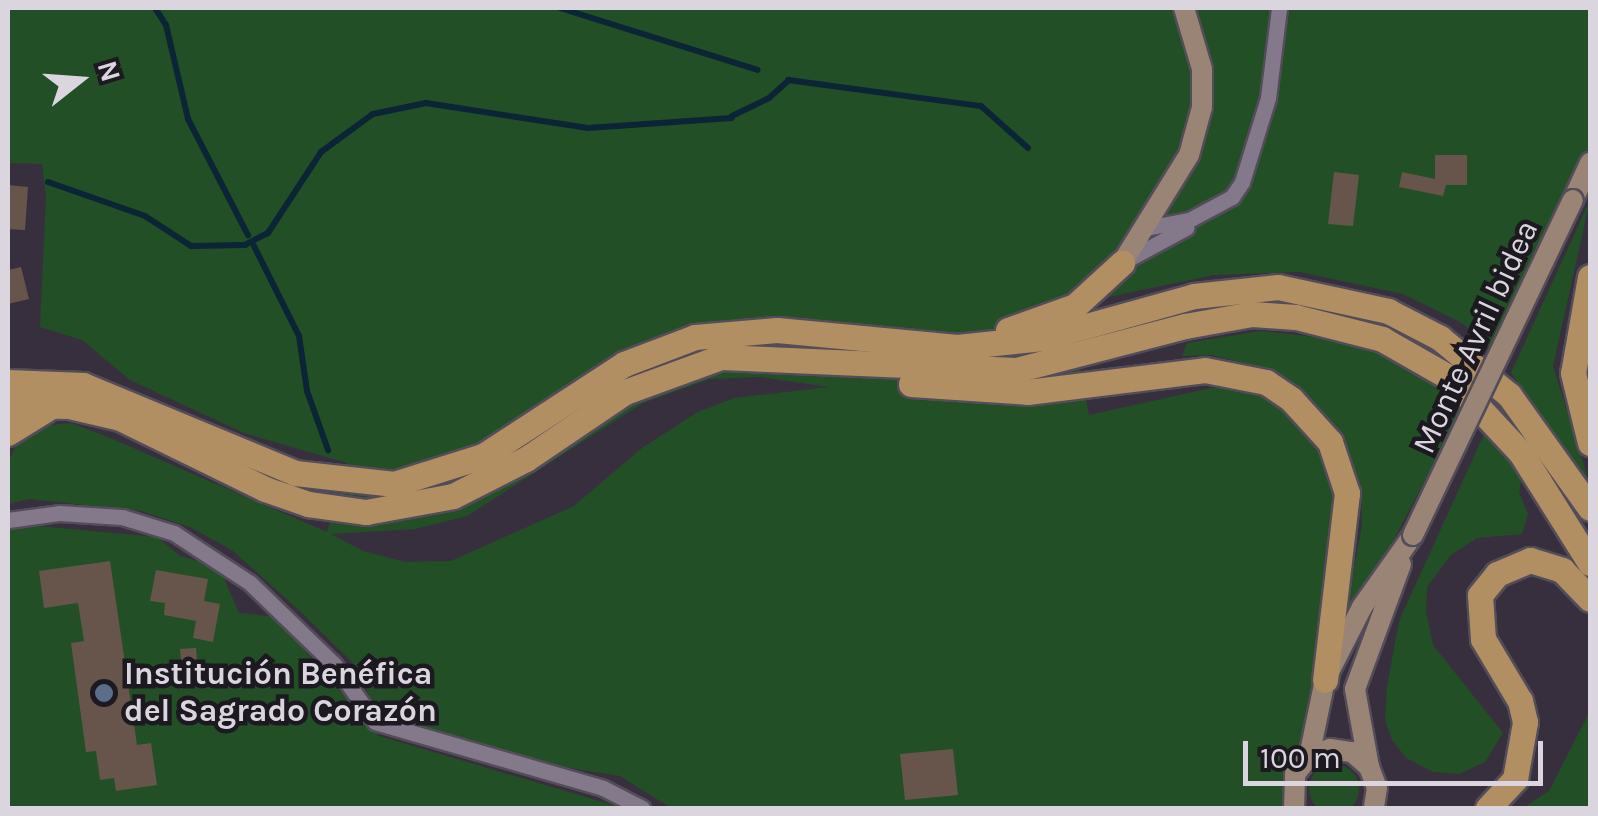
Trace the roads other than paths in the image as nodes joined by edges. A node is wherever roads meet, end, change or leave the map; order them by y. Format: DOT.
graph roads {
  1 [pos="1184,8"];
  2 [pos="1279,8"];
  3 [pos="1590,163"];
  4 [pos="1209,210"];
  5 [pos="1146,228"];
  6 [pos="1122,263"];
  7 [pos="1590,276"];
  8 [pos="912,344"];
  9 [pos="887,367"];
  10 [pos="8,382"];
  11 [pos="54,405"];
  12 [pos="8,406"];
  13 [pos="8,433"];
  14 [pos="1590,442"];
  15 [pos="1590,508"];
  16 [pos="8,520"];
  17 [pos="1413,535"];
  18 [pos="1590,563"];
  19 [pos="1590,598"];
  20 [pos="1326,680"];
  21 [pos="1309,757"];
  22 [pos="1369,766"];
  23 [pos="642,808"];
  24 [pos="1294,808"];
  25 [pos="1374,808"];
  26 [pos="1488,808"];
  1 -- 5 [label="street"];
  2 -- 4 [label="street"];
  3 -- 17 [label="street, Monte Avril bidea, bridge"];
  4 -- 5 [label="street"];
  4 -- 6 [label="street"];
  5 -- 6 [label="street"];
  6 -- 8 [label="main road"];
  7 -- 14 [label="main road"];
  8 -- 10 [label="main road"];
  8 -- 15 [label="main road"];
  9 -- 11 [label="main road"];
  9 -- 18 [label="main road"];
  9 -- 20 [label="main road"];
  11 -- 12 [label="main road"];
  11 -- 13 [label="main road"];
  16 -- 23 [label="street"];
  17 -- 20 [label="street, Monte Avril bidea"];
  17 -- 22 [label="street, Monte Avril bidea"];
  19 -- 26 [label="main road"];
  20 -- 21 [label="street, Monte Avril bidea"];
  21 -- 22 [label="street"];
  21 -- 24 [label="street, Monte Avril bidea"];
  22 -- 25 [label="street, Monte Avril bidea"];
}
